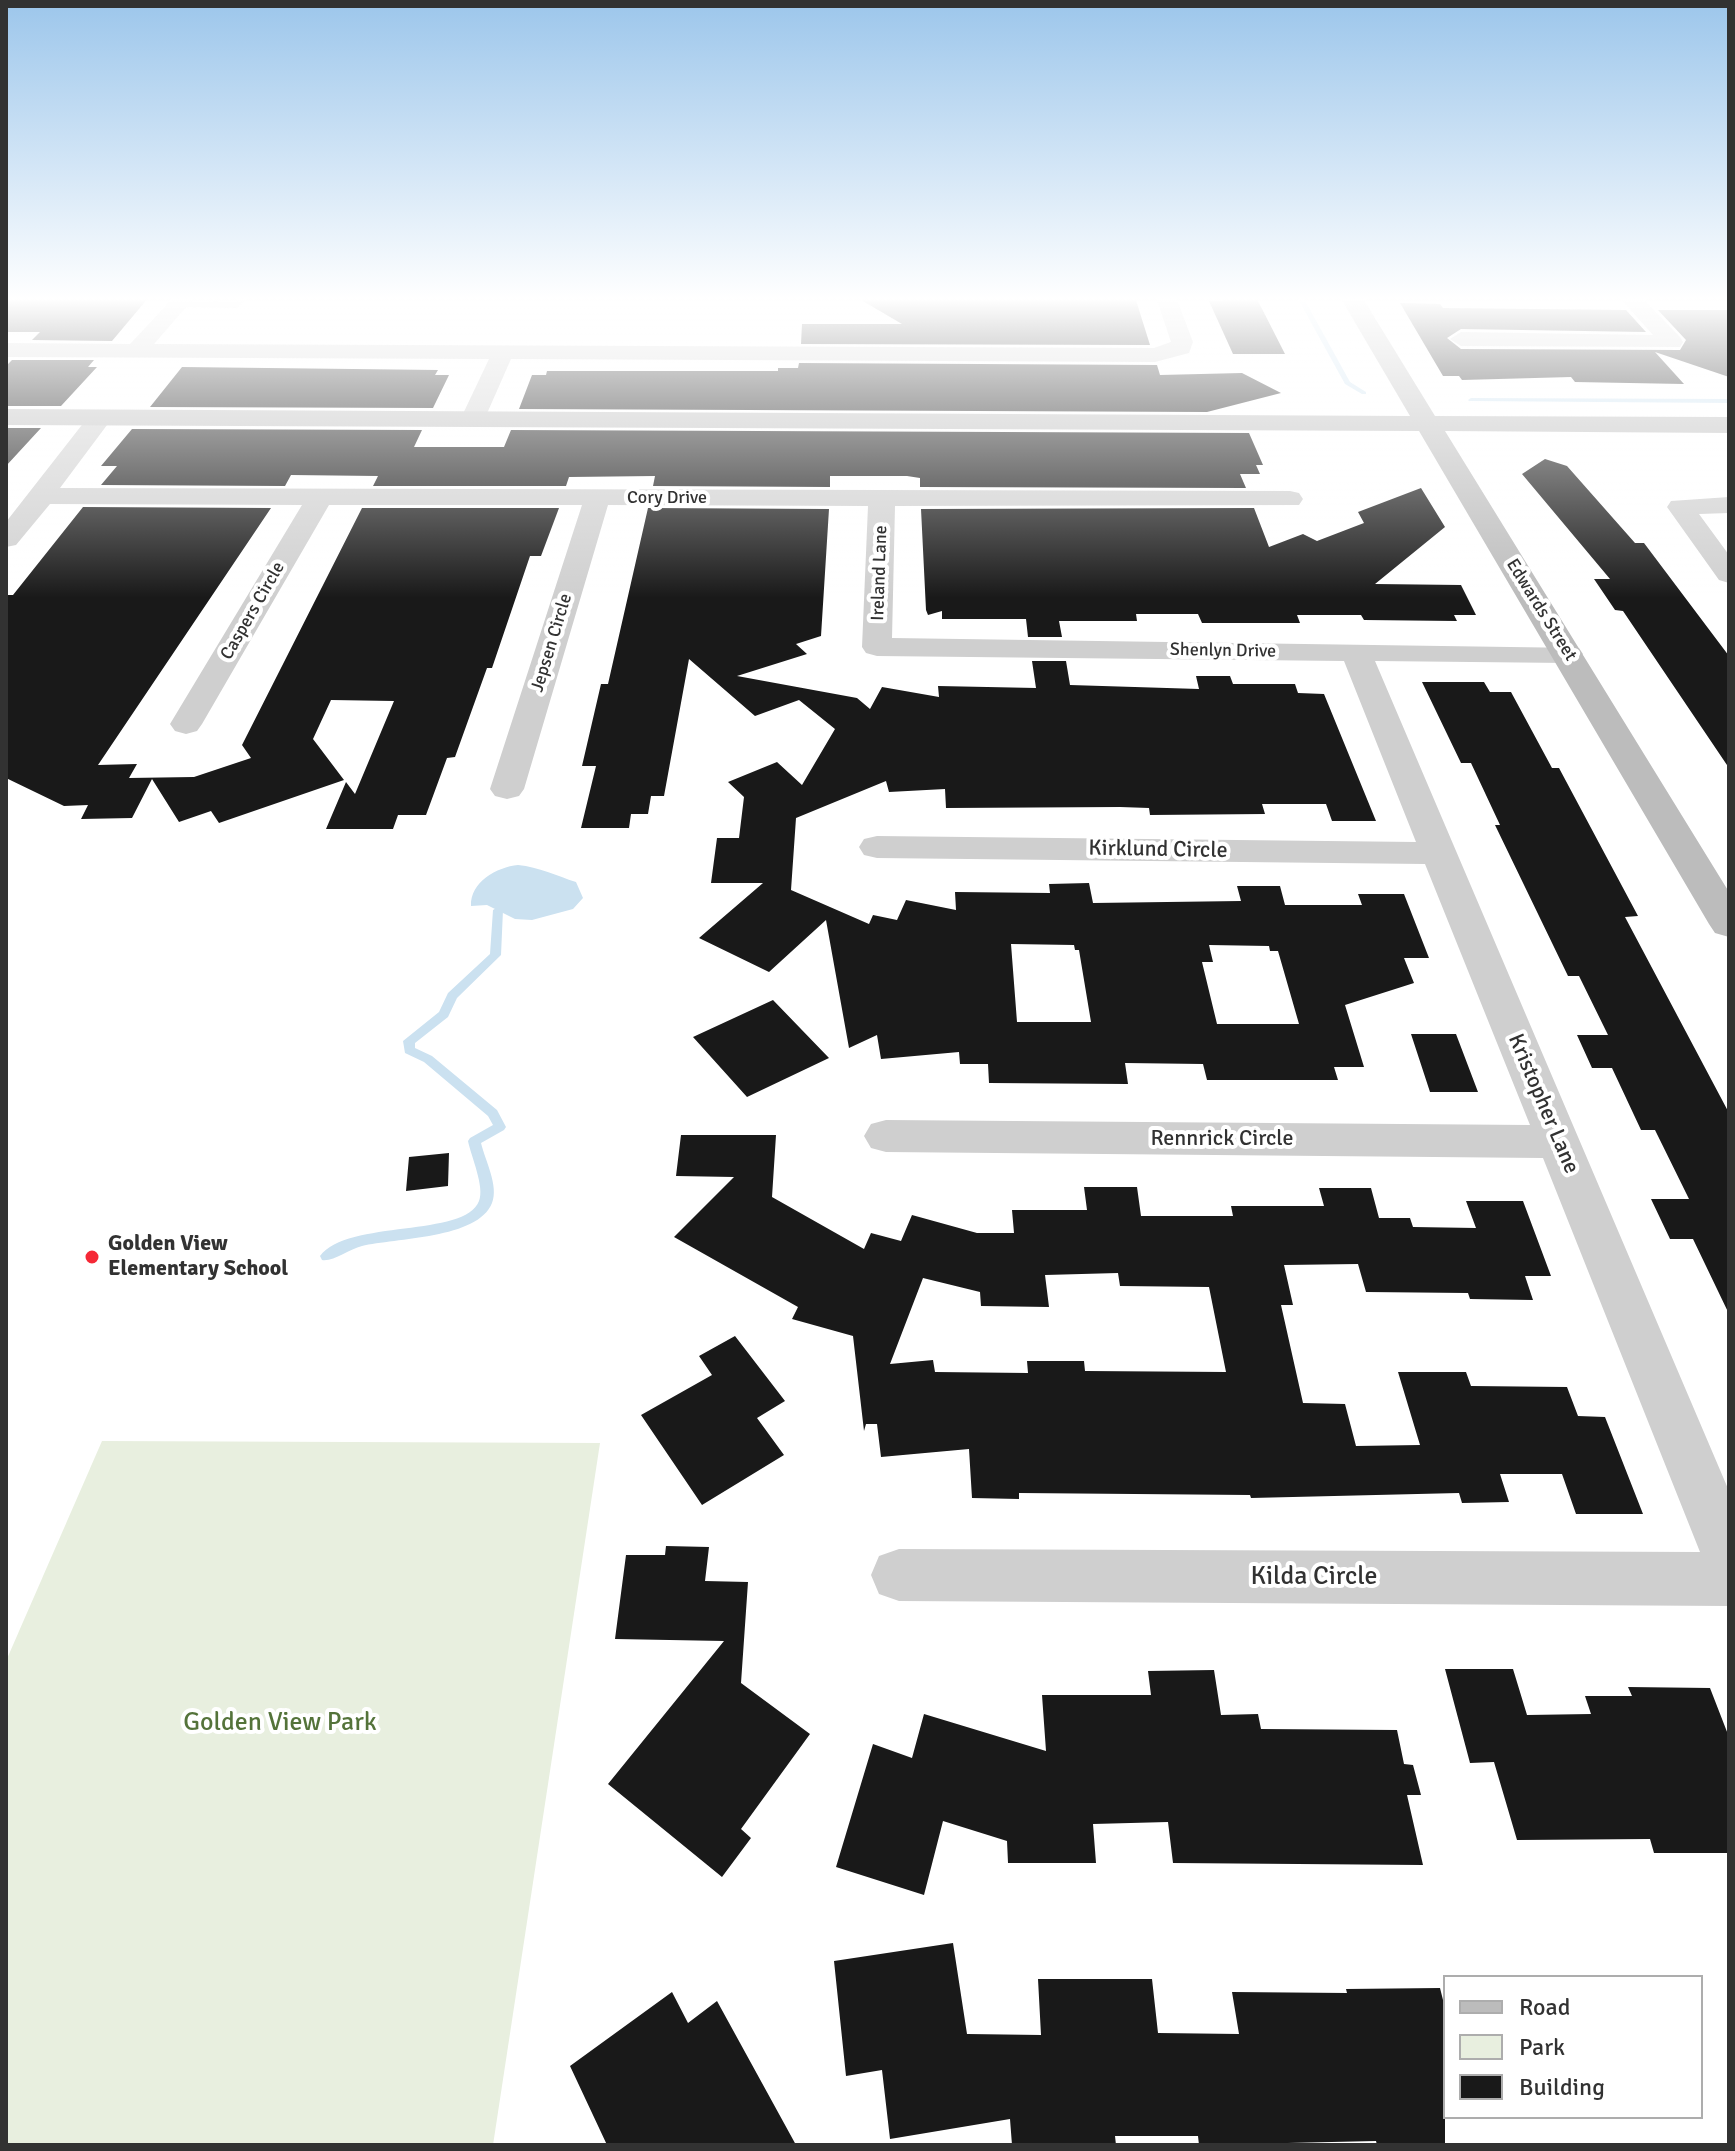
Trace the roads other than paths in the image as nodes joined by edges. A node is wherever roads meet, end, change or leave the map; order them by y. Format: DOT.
graph roads {
  1 [pos="482,397"];
  2 [pos="1409,397"];
  3 [pos="6,417"];
  4 [pos="101,417"];
  5 [pos="473,418"];
  6 [pos="1425,424"];
  7 [pos="1729,425"];
  8 [pos="43,496"];
  9 [pos="320,497"];
  10 [pos="597,498"];
  11 [pos="882,498"];
  12 [pos="1290,499"];
  13 [pos="1729,505"];
  14 [pos="6,539"];
  15 [pos="1729,574"];
  16 [pos="877,647"];
  17 [pos="1356,652"];
  18 [pos="1568,654"];
  19 [pos="186,724"];
  20 [pos="507,789"];
  21 [pos="877,847"];
  22 [pos="1439,853"];
  23 [pos="1729,924"];
  24 [pos="886,1136"];
  25 [pos="1559,1142"];
  26 [pos="1729,1556"];
  27 [pos="899,1575"];
  28 [pos="1729,1579"];
  1 -- 5 [label="street"];
  2 -- 6 [label="street, Edwards Street"];
  3 -- 4 [label="street"];
  4 -- 5 [label="street"];
  4 -- 8 [label="street"];
  5 -- 6 [label="street"];
  6 -- 7 [label="street"];
  6 -- 18 [label="street, Edwards Street"];
  8 -- 9 [label="street, Cory Drive"];
  8 -- 14 [label="street"];
  9 -- 10 [label="street, Cory Drive"];
  9 -- 19 [label="street, Caspers Circle"];
  10 -- 11 [label="street, Cory Drive"];
  10 -- 20 [label="street, Jepsen Circle"];
  11 -- 12 [label="street, Cory Drive"];
  11 -- 16 [label="street, Ireland Lane"];
  13 -- 15 [label="street"];
  16 -- 17 [label="street, Shenlyn Drive"];
  17 -- 18 [label="street, Shenlyn Drive"];
  17 -- 22 [label="street, Kristopher Lane"];
  18 -- 23 [label="street, Edwards Street"];
  21 -- 22 [label="street, Kirklund Circle"];
  22 -- 25 [label="street, Kristopher Lane"];
  24 -- 25 [label="street, Rennrick Circle"];
  25 -- 26 [label="street, Kristopher Lane"];
  27 -- 28 [label="street, Kilda Circle"];
}
